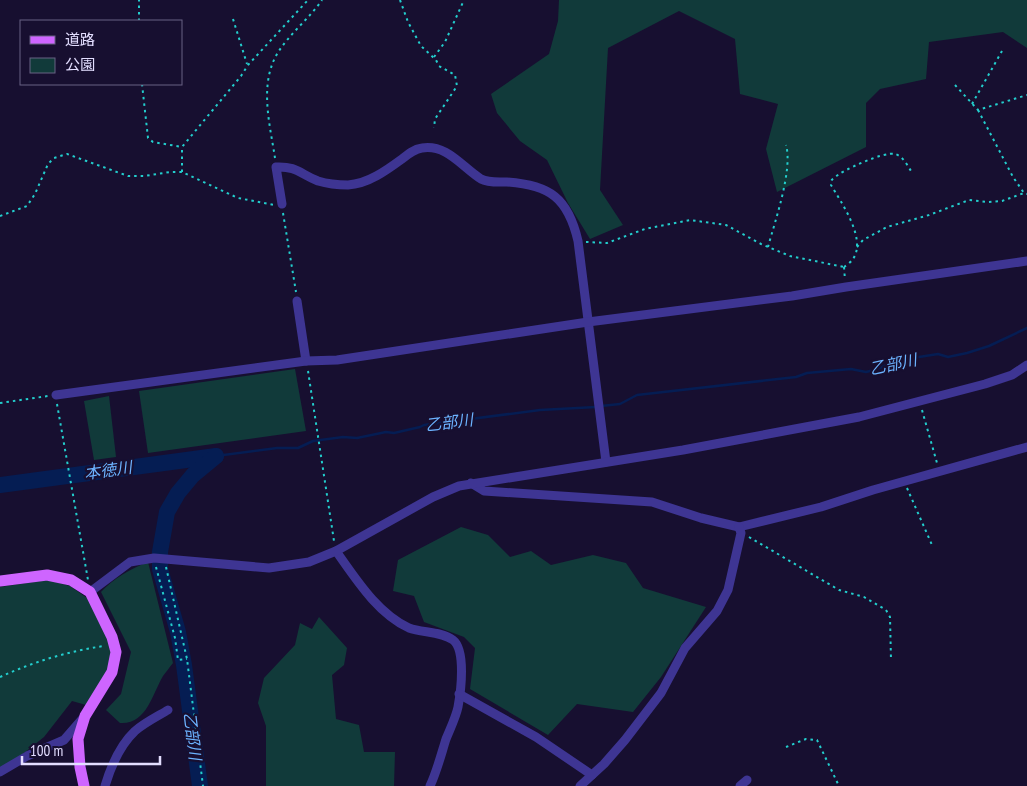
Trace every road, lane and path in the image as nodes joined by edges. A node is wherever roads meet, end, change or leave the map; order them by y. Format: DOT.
graph roads {
  1 [pos="139,0"];
  2 [pos="308,0"];
  3 [pos="322,0"];
  4 [pos="400,0"];
  5 [pos="464,0"];
  6 [pos="233,19"];
  7 [pos="138,20"];
  8 [pos="1002,51"];
  9 [pos="434,58"];
  10 [pos="248,65"];
  11 [pos="142,85"];
  12 [pos="955,85"];
  13 [pos="1027,95"];
  14 [pos="972,104"];
  15 [pos="978,110"];
  16 [pos="434,128"];
  17 [pos="786,145"];
  18 [pos="182,148"];
  19 [pos="276,167"];
  20 [pos="912,171"];
  21 [pos="182,172"];
  22 [pos="1026,194"];
  23 [pos="282,204"];
  24 [pos="0,216"];
  25 [pos="578,241"];
  26 [pos="857,247"];
  27 [pos="768,248"];
  28 [pos="1027,262"];
  29 [pos="844,267"];
  30 [pos="846,287"];
  31 [pos="297,301"];
  32 [pos="588,322"];
  33 [pos="306,361"];
  34 [pos="1027,365"];
  35 [pos="56,395"];
  36 [pos="918,401"];
  37 [pos="0,403"];
  38 [pos="1027,447"];
  39 [pos="606,462"];
  40 [pos="937,472"];
  41 [pos="904,482"];
  42 [pos="471,483"];
  43 [pos="740,530"];
  44 [pos="932,546"];
  45 [pos="336,551"];
  46 [pos="154,558"];
  47 [pos="167,558"];
  48 [pos="0,581"];
  49 [pos="90,592"];
  50 [pos="114,645"];
  51 [pos="187,658"];
  52 [pos="891,660"];
  53 [pos="0,677"];
  54 [pos="459,694"];
  55 [pos="168,710"];
  56 [pos="85,716"];
  57 [pos="786,747"];
  58 [pos="0,772"];
  59 [pos="592,775"];
  60 [pos="84,786"];
  61 [pos="105,786"];
  62 [pos="203,786"];
  63 [pos="430,786"];
  64 [pos="580,786"];
  65 [pos="838,786"];
  1 -- 7 [label="path"];
  2 -- 10 [label="path"];
  3 -- 19 [label="path"];
  4 -- 9 [label="path"];
  5 -- 9 [label="path"];
  6 -- 10 [label="path"];
  8 -- 14 [label="path"];
  9 -- 16 [label="path"];
  10 -- 18 [label="path"];
  11 -- 18 [label="path"];
  12 -- 14 [label="path"];
  13 -- 15 [label="path"];
  14 -- 15 [label="path"];
  15 -- 22 [label="path"];
  17 -- 27 [label="path"];
  18 -- 21 [label="path"];
  19 -- 23 [label="street"];
  19 -- 25 [label="street"];
  20 -- 26 [label="path"];
  21 -- 23 [label="path"];
  21 -- 24 [label="path"];
  22 -- 26 [label="path"];
  23 -- 31 [label="path"];
  25 -- 27 [label="path"];
  25 -- 32 [label="street"];
  26 -- 29 [label="path"];
  27 -- 29 [label="path"];
  28 -- 30 [label="street"];
  29 -- 30 [label="path"];
  30 -- 32 [label="street"];
  31 -- 33 [label="street"];
  32 -- 33 [label="street"];
  32 -- 39 [label="street"];
  33 -- 35 [label="street"];
  33 -- 45 [label="path"];
  34 -- 36 [label="street"];
  35 -- 37 [label="path"];
  35 -- 49 [label="path"];
  36 -- 39 [label="street"];
  36 -- 40 [label="path"];
  38 -- 40 [label="street"];
  39 -- 42 [label="street"];
  40 -- 41 [label="street"];
  41 -- 43 [label="street"];
  41 -- 44 [label="path"];
  42 -- 43 [label="street"];
  42 -- 45 [label="street"];
  43 -- 52 [label="path"];
  43 -- 59 [label="street"];
  45 -- 47 [label="street"];
  45 -- 54 [label="street"];
  46 -- 47 [label="street"];
  46 -- 49 [label="street"];
  46 -- 51 [label="path"];
  47 -- 51 [label="path"];
  48 -- 49 [label="main road"];
  49 -- 50 [label="main road"];
  50 -- 53 [label="path"];
  50 -- 56 [label="main road"];
  51 -- 62 [label="path"];
  54 -- 59 [label="street"];
  54 -- 63 [label="street"];
  55 -- 61 [label="street"];
  56 -- 58 [label="street"];
  56 -- 60 [label="main road"];
  57 -- 65 [label="path"];
  59 -- 64 [label="street"];
}
